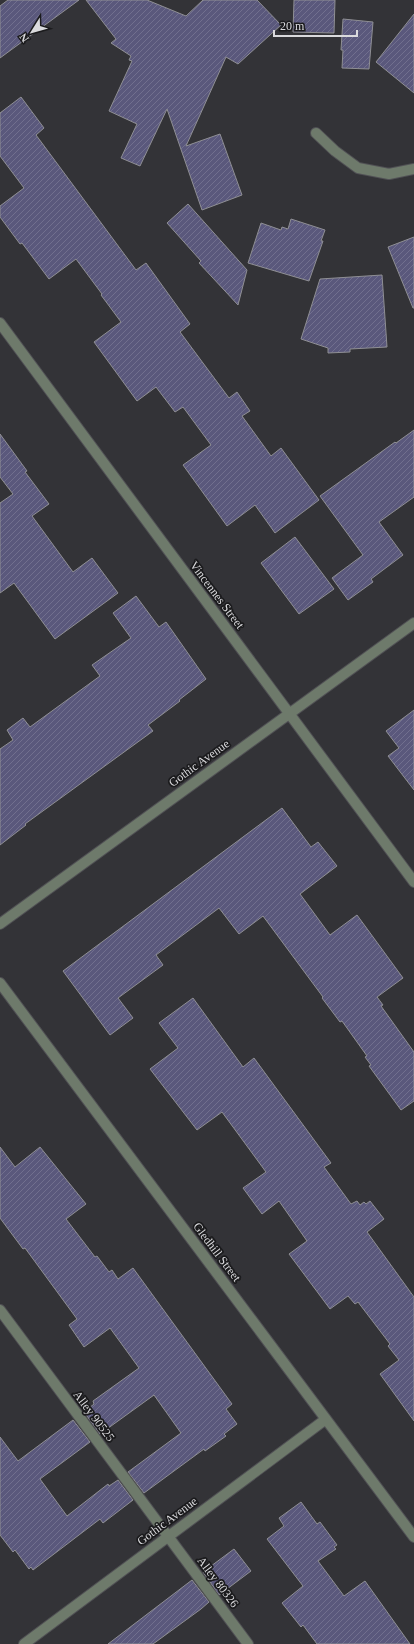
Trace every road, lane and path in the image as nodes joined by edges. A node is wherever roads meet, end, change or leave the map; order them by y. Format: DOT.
graph roads {
  1 [pos="316,133"];
  2 [pos="414,169"];
  3 [pos="0,323"];
  4 [pos="414,623"];
  5 [pos="289,714"];
  6 [pos="414,882"];
  7 [pos="0,924"];
  8 [pos="0,983"];
  9 [pos="0,1310"];
  10 [pos="326,1419"];
  11 [pos="168,1536"];
  12 [pos="414,1537"];
  13 [pos="24,1644"];
  14 [pos="248,1644"];
  1 -- 2 [label="street"];
  3 -- 5 [label="street, Vincennes Street"];
  4 -- 5 [label="street, Gothic Avenue"];
  5 -- 6 [label="street, Vincennes Street"];
  5 -- 7 [label="street, Gothic Avenue"];
  8 -- 10 [label="street, Gledhill Street"];
  9 -- 11 [label="street, Alley 90525"];
  10 -- 11 [label="street, Gothic Avenue"];
  10 -- 12 [label="street, Gledhill Street"];
  11 -- 13 [label="street, Gothic Avenue"];
  11 -- 14 [label="street, Alley 80326"];
}
